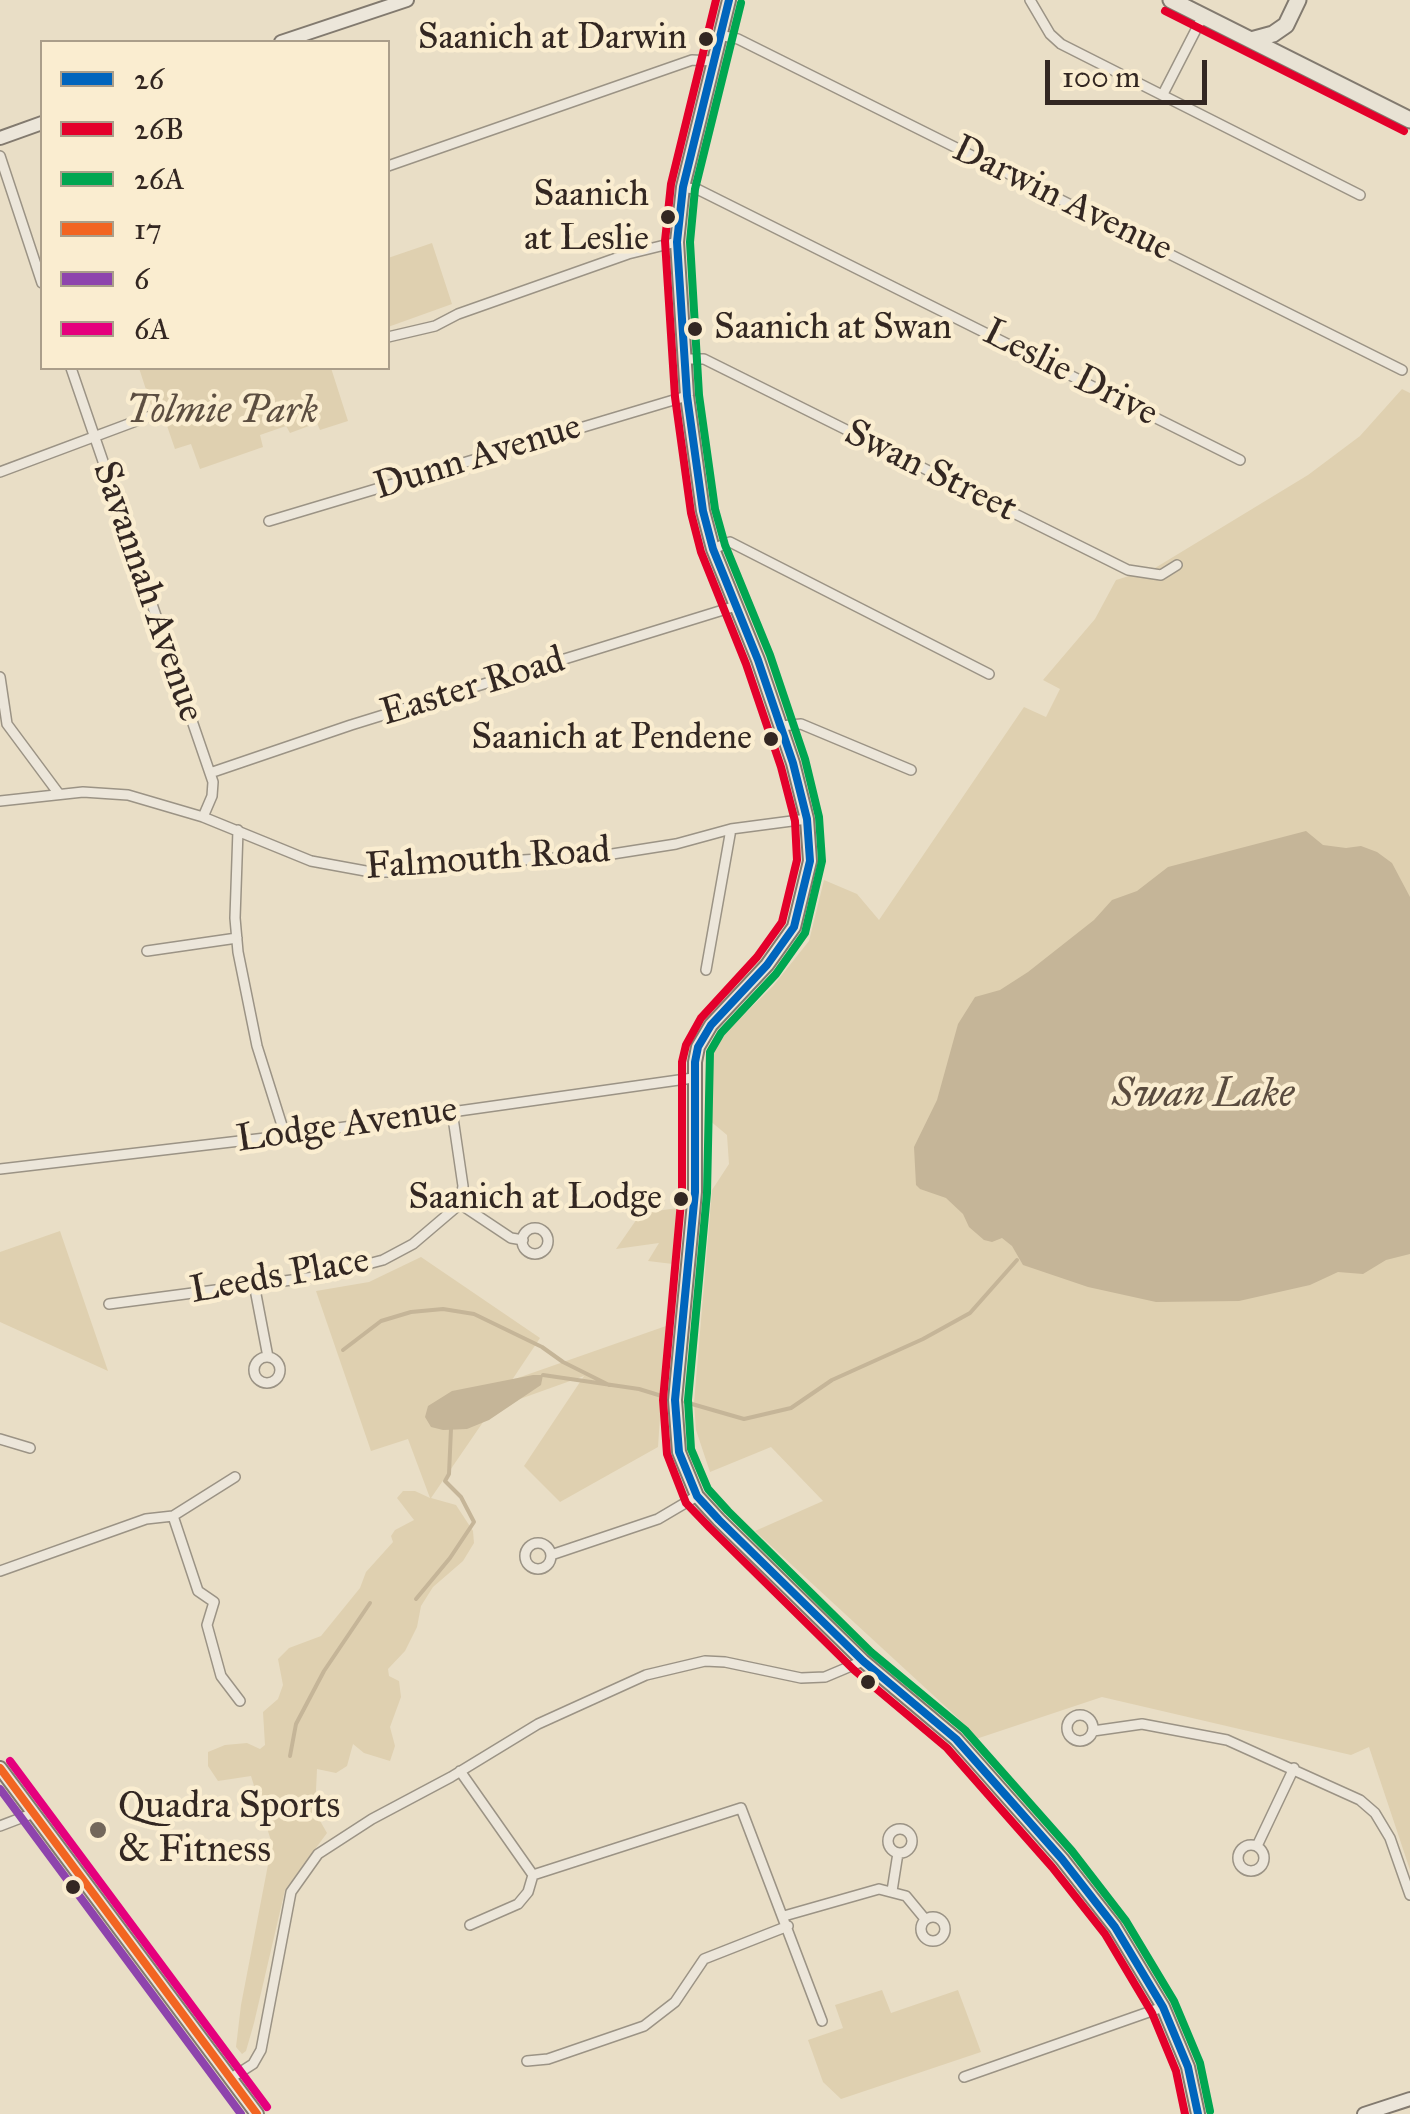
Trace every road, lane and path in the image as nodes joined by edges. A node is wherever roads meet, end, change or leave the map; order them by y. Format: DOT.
graph roads {
  1 [pos="407,0"];
  2 [pos="728,0"];
  3 [pos="1030,0"];
  4 [pos="1171,0"];
  5 [pos="1298,0"];
  6 [pos="1203,16"];
  7 [pos="720,35"];
  8 [pos="287,40"];
  9 [pos="1251,40"];
  10 [pos="713,61"];
  11 [pos="1163,94"];
  12 [pos="1410,120"];
  13 [pos="40,124"];
  14 [pos="0,138"];
  15 [pos="0,156"];
  16 [pos="390,165"];
  17 [pos="683,187"];
  18 [pos="1360,195"];
  19 [pos="676,242"];
  20 [pos="40,276"];
  21 [pos="390,337"];
  22 [pos="684,359"];
  23 [pos="72,370"];
  24 [pos="1402,370"];
  25 [pos="687,396"];
  26 [pos="147,417"];
  27 [pos="94,437"];
  28 [pos="1240,460"];
  29 [pos="0,472"];
  30 [pos="269,521"];
  31 [pos="713,549"];
  32 [pos="1176,565"];
  33 [pos="736,606"];
  34 [pos="988,674"];
  35 [pos="0,677"];
  36 [pos="4,722"];
  37 [pos="781,726"];
  38 [pos="911,770"];
  39 [pos="210,773"];
  40 [pos="59,794"];
  41 [pos="0,800"];
  42 [pos="203,816"];
  43 [pos="807,820"];
  44 [pos="731,829"];
  45 [pos="238,830"];
  46 [pos="236,938"];
  47 [pos="147,951"];
  48 [pos="706,970"];
  49 [pos="693,1078"];
  50 [pos="452,1112"];
  51 [pos="285,1135"];
  52 [pos="0,1169"];
  53 [pos="460,1204"];
  54 [pos="522,1240"];
  55 [pos="254,1284"];
  56 [pos="109,1304"];
  57 [pos="268,1357"];
  58 [pos="0,1439"];
  59 [pos="30,1448"];
  60 [pos="235,1477"];
  61 [pos="697,1496"];
  62 [pos="174,1516"];
  63 [pos="551,1554"];
  64 [pos="0,1571"];
  65 [pos="863,1661"];
  66 [pos="240,1701"];
  67 [pos="1093,1731"];
  68 [pos="0,1768"];
  69 [pos="1294,1768"];
  70 [pos="460,1772"];
  71 [pos="34,1814"];
  72 [pos="0,1826"];
  73 [pos="1257,1846"];
  74 [pos="898,1853"];
  75 [pos="533,1875"];
  76 [pos="892,1891"];
  77 [pos="1410,1896"];
  78 [pos="925,1919"];
  79 [pos="786,1921"];
  80 [pos="470,1926"];
  81 [pos="1163,2007"];
  82 [pos="822,2021"];
  83 [pos="528,2061"];
  84 [pos="964,2077"];
  85 [pos="232,2078"];
  86 [pos="1410,2099"];
  87 [pos="256,2114"];
  88 [pos="1198,2114"];
  89 [pos="1364,2114"];
  1 -- 8 [label="main road"];
  2 -- 7 [label="main road"];
  3 -- 11 [label="street"];
  4 -- 6 [label="highway"];
  5 -- 9 [label="highway"];
  6 -- 9 [label="highway"];
  6 -- 11 [label="street"];
  7 -- 10 [label="main road"];
  7 -- 24 [label="street, Darwin Avenue"];
  9 -- 12 [label="highway"];
  10 -- 16 [label="street"];
  10 -- 17 [label="main road"];
  11 -- 18 [label="street"];
  13 -- 14 [label="main road"];
  15 -- 20 [label="street"];
  17 -- 19 [label="main road"];
  17 -- 28 [label="street, Leslie Drive"];
  19 -- 21 [label="street"];
  19 -- 22 [label="main road"];
  22 -- 25 [label="main road"];
  22 -- 32 [label="street, Swan Street"];
  23 -- 27 [label="street, Savannah Avenue"];
  25 -- 30 [label="street, Dunn Avenue"];
  25 -- 31 [label="main road"];
  26 -- 27 [label="street"];
  27 -- 29 [label="street"];
  27 -- 39 [label="street, Savannah Avenue"];
  31 -- 33 [label="main road"];
  31 -- 34 [label="street"];
  33 -- 37 [label="main road"];
  33 -- 39 [label="street, Easter Road"];
  35 -- 36 [label="street"];
  36 -- 40 [label="street"];
  37 -- 38 [label="street"];
  37 -- 43 [label="main road"];
  39 -- 42 [label="street, Savannah Avenue"];
  40 -- 41 [label="street, Falmouth Road"];
  40 -- 42 [label="street, Falmouth Road"];
  42 -- 45 [label="street, Falmouth Road"];
  43 -- 44 [label="street, Falmouth Road"];
  43 -- 49 [label="main road"];
  44 -- 45 [label="street, Falmouth Road"];
  44 -- 48 [label="street"];
  45 -- 46 [label="street"];
  46 -- 47 [label="street"];
  46 -- 51 [label="street"];
  49 -- 50 [label="street, Lodge Avenue"];
  49 -- 61 [label="main road"];
  50 -- 51 [label="street, Lodge Avenue"];
  50 -- 53 [label="street"];
  51 -- 52 [label="street, Lodge Avenue"];
  53 -- 54 [label="street"];
  53 -- 55 [label="street, Leeds Place"];
  55 -- 56 [label="street, Leeds Place"];
  55 -- 57 [label="street"];
  58 -- 59 [label="street"];
  60 -- 62 [label="street"];
  61 -- 63 [label="street"];
  61 -- 65 [label="main road"];
  62 -- 64 [label="street"];
  62 -- 66 [label="street"];
  65 -- 70 [label="street"];
  65 -- 81 [label="main road"];
  67 -- 69 [label="street"];
  68 -- 71 [label="main road"];
  69 -- 73 [label="street"];
  69 -- 77 [label="street"];
  70 -- 75 [label="street"];
  70 -- 85 [label="street"];
  71 -- 72 [label="street"];
  71 -- 85 [label="main road"];
  74 -- 76 [label="street"];
  75 -- 79 [label="street"];
  75 -- 80 [label="street"];
  76 -- 78 [label="street"];
  76 -- 79 [label="street"];
  79 -- 82 [label="street"];
  79 -- 83 [label="street"];
  81 -- 84 [label="street"];
  81 -- 88 [label="main road"];
  85 -- 87 [label="main road"];
  86 -- 89 [label="main road"];
}
